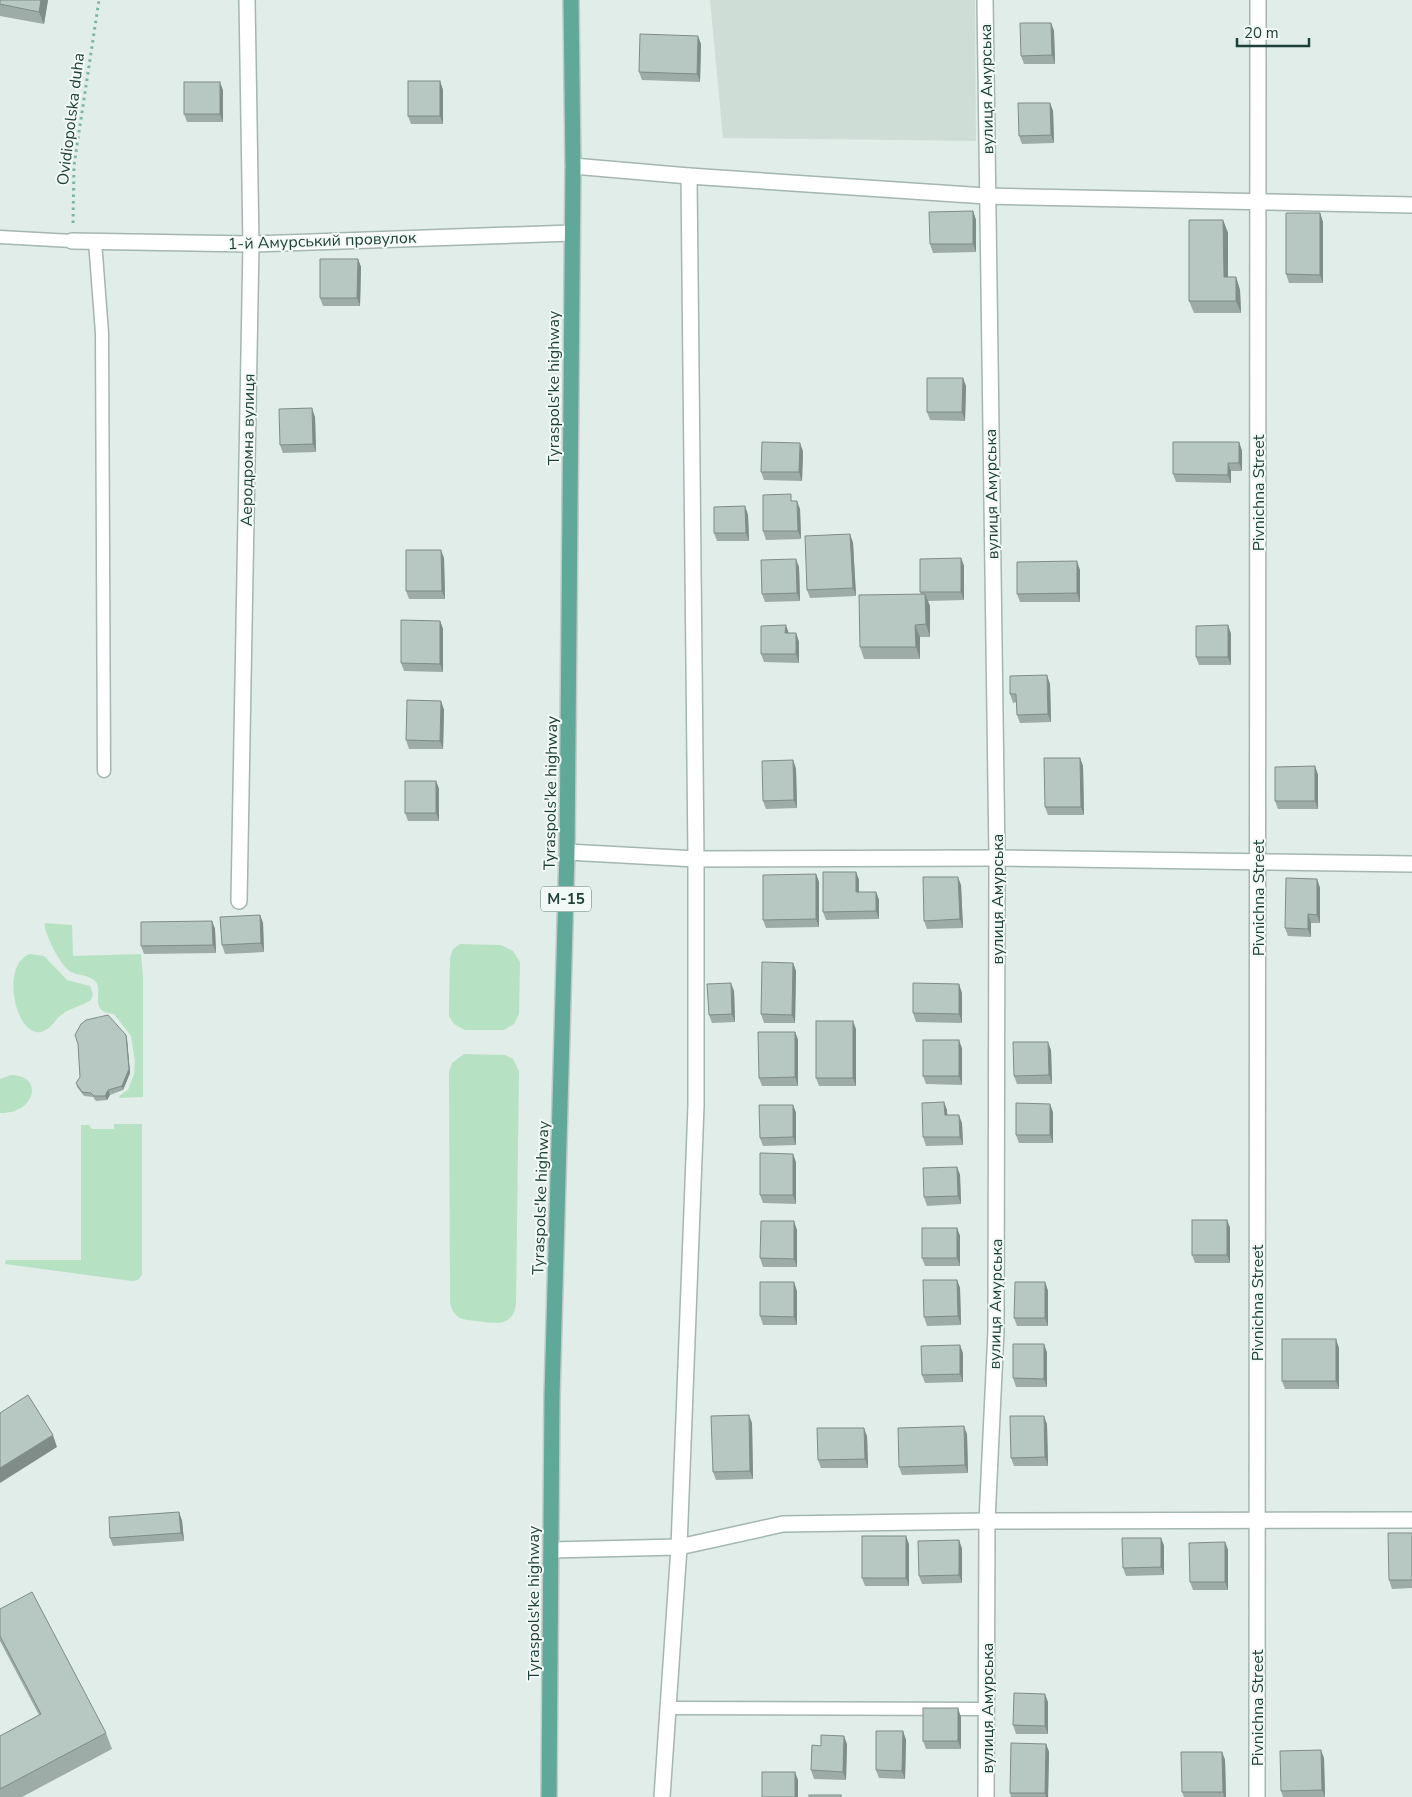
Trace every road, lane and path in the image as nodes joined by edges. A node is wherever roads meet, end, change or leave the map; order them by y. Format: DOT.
graph roads {
  1 [pos="98,0"];
  2 [pos="246,0"];
  3 [pos="571,0"];
  4 [pos="985,0"];
  5 [pos="1258,0"];
  6 [pos="573,166"];
  7 [pos="689,176"];
  8 [pos="986,196"];
  9 [pos="1258,202"];
  10 [pos="1412,205"];
  11 [pos="572,233"];
  12 [pos="0,237"];
  13 [pos="72,241"];
  14 [pos="95,241"];
  15 [pos="251,244"];
  16 [pos="104,771"];
  17 [pos="567,852"];
  18 [pos="997,858"];
  19 [pos="696,859"];
  20 [pos="1258,862"];
  21 [pos="1412,864"];
  22 [pos="239,901"];
  23 [pos="1412,1520"];
  24 [pos="988,1521"];
  25 [pos="1257,1521"];
  26 [pos="679,1547"];
  27 [pos="551,1550"];
  28 [pos="668,1708"];
  29 [pos="986,1709"];
  30 [pos="549,1797"];
  31 [pos="662,1797"];
  32 [pos="986,1797"];
  33 [pos="1257,1797"];
  1 -- 13 [label="path, Ovidiopolska duha"];
  2 -- 15 [label="street, Аеродромна вулиця"];
  3 -- 6 [label="main road, Tyraspols'ke highway / М-15"];
  4 -- 8 [label="street, вулиця Амурська"];
  5 -- 9 [label="street, Pivnichna Street"];
  6 -- 7 [label="street"];
  6 -- 11 [label="main road, Tyraspols'ke highway / М-15"];
  7 -- 8 [label="street"];
  7 -- 19 [label="street"];
  8 -- 9 [label="street"];
  8 -- 18 [label="street, вулиця Амурська"];
  9 -- 10 [label="street"];
  9 -- 20 [label="street, Pivnichna Street"];
  11 -- 15 [label="street, 1-й Амурський провулок"];
  11 -- 17 [label="main road, Tyraspols'ke highway / М-15"];
  12 -- 13 [label="lane"];
  13 -- 14 [label="street, 1-й Амурський провулок"];
  14 -- 15 [label="street, 1-й Амурський провулок"];
  14 -- 16 [label="lane"];
  15 -- 22 [label="street, Аеродромна вулиця"];
  17 -- 19 [label="street"];
  17 -- 27 [label="main road, Tyraspols'ke highway / М-15"];
  18 -- 19 [label="street"];
  18 -- 20 [label="street"];
  18 -- 24 [label="street, вулиця Амурська"];
  19 -- 26 [label="street"];
  20 -- 21 [label="street"];
  20 -- 25 [label="street, Pivnichna Street"];
  23 -- 25 [label="street"];
  24 -- 25 [label="street"];
  24 -- 26 [label="street"];
  24 -- 29 [label="street, вулиця Амурська"];
  25 -- 33 [label="street, Pivnichna Street"];
  26 -- 27 [label="street"];
  26 -- 28 [label="street"];
  27 -- 30 [label="main road, Tyraspols'ke highway / М-15"];
  28 -- 29 [label="lane"];
  28 -- 31 [label="street"];
  29 -- 32 [label="street, вулиця Амурська"];
}
